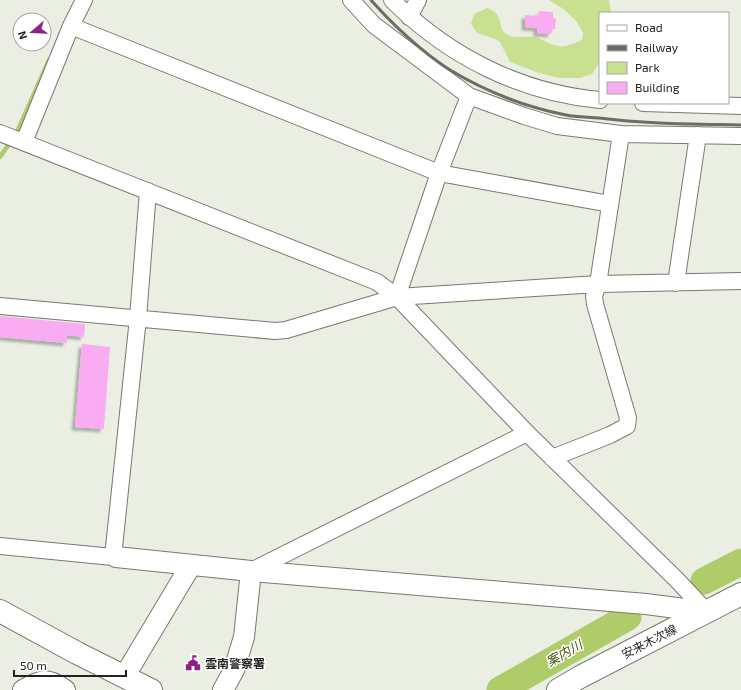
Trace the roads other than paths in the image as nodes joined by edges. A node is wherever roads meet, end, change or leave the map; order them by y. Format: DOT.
graph roads {
  1 [pos="84,0"];
  2 [pos="351,0"];
  3 [pos="392,0"];
  4 [pos="418,0"];
  5 [pos="409,17"];
  6 [pos="71,26"];
  7 [pos="469,96"];
  8 [pos="599,100"];
  9 [pos="676,104"];
  10 [pos="741,106"];
  11 [pos="0,133"];
  12 [pos="621,134"];
  13 [pos="698,135"];
  14 [pos="741,136"];
  15 [pos="24,142"];
  16 [pos="439,173"];
  17 [pos="148,191"];
  18 [pos="610,204"];
  19 [pos="741,281"];
  20 [pos="676,283"];
  21 [pos="598,284"];
  22 [pos="397,297"];
  23 [pos="0,306"];
  24 [pos="138,318"];
  25 [pos="527,434"];
  26 [pos="552,458"];
  27 [pos="0,546"];
  28 [pos="114,557"];
  29 [pos="191,565"];
  30 [pos="251,571"];
  31 [pos="741,594"];
  32 [pos="0,611"];
  33 [pos="708,612"];
  34 [pos="0,626"];
  35 [pos="122,683"];
  36 [pos="23,690"];
  37 [pos="65,690"];
  38 [pos="151,690"];
  39 [pos="223,690"];
  40 [pos="558,690"];
  1 -- 6 [label="street"];
  2 -- 7 [label="street"];
  3 -- 5 [label="street"];
  4 -- 5 [label="street"];
  5 -- 8 [label="street"];
  6 -- 15 [label="street"];
  6 -- 16 [label="street"];
  7 -- 12 [label="street"];
  7 -- 16 [label="street"];
  9 -- 10 [label="street"];
  11 -- 15 [label="street"];
  12 -- 13 [label="street"];
  12 -- 18 [label="street"];
  13 -- 14 [label="street"];
  13 -- 20 [label="street"];
  15 -- 17 [label="street"];
  16 -- 18 [label="street"];
  16 -- 22 [label="street"];
  17 -- 22 [label="street"];
  17 -- 24 [label="street"];
  18 -- 21 [label="street"];
  19 -- 20 [label="street"];
  20 -- 21 [label="street"];
  21 -- 22 [label="street"];
  21 -- 26 [label="street"];
  22 -- 24 [label="street"];
  22 -- 25 [label="street"];
  23 -- 24 [label="street"];
  24 -- 28 [label="street"];
  25 -- 26 [label="street"];
  25 -- 30 [label="street"];
  26 -- 33 [label="street"];
  27 -- 28 [label="street"];
  28 -- 29 [label="street"];
  29 -- 30 [label="street"];
  29 -- 35 [label="street"];
  30 -- 33 [label="street"];
  30 -- 39 [label="street"];
  31 -- 33 [label="main road, 安来木次線"];
  32 -- 35 [label="main road"];
  33 -- 40 [label="main road, 安来木次線"];
  34 -- 35 [label="main road"];
  35 -- 38 [label="main road"];
  36 -- 37 [label="street"];
}
